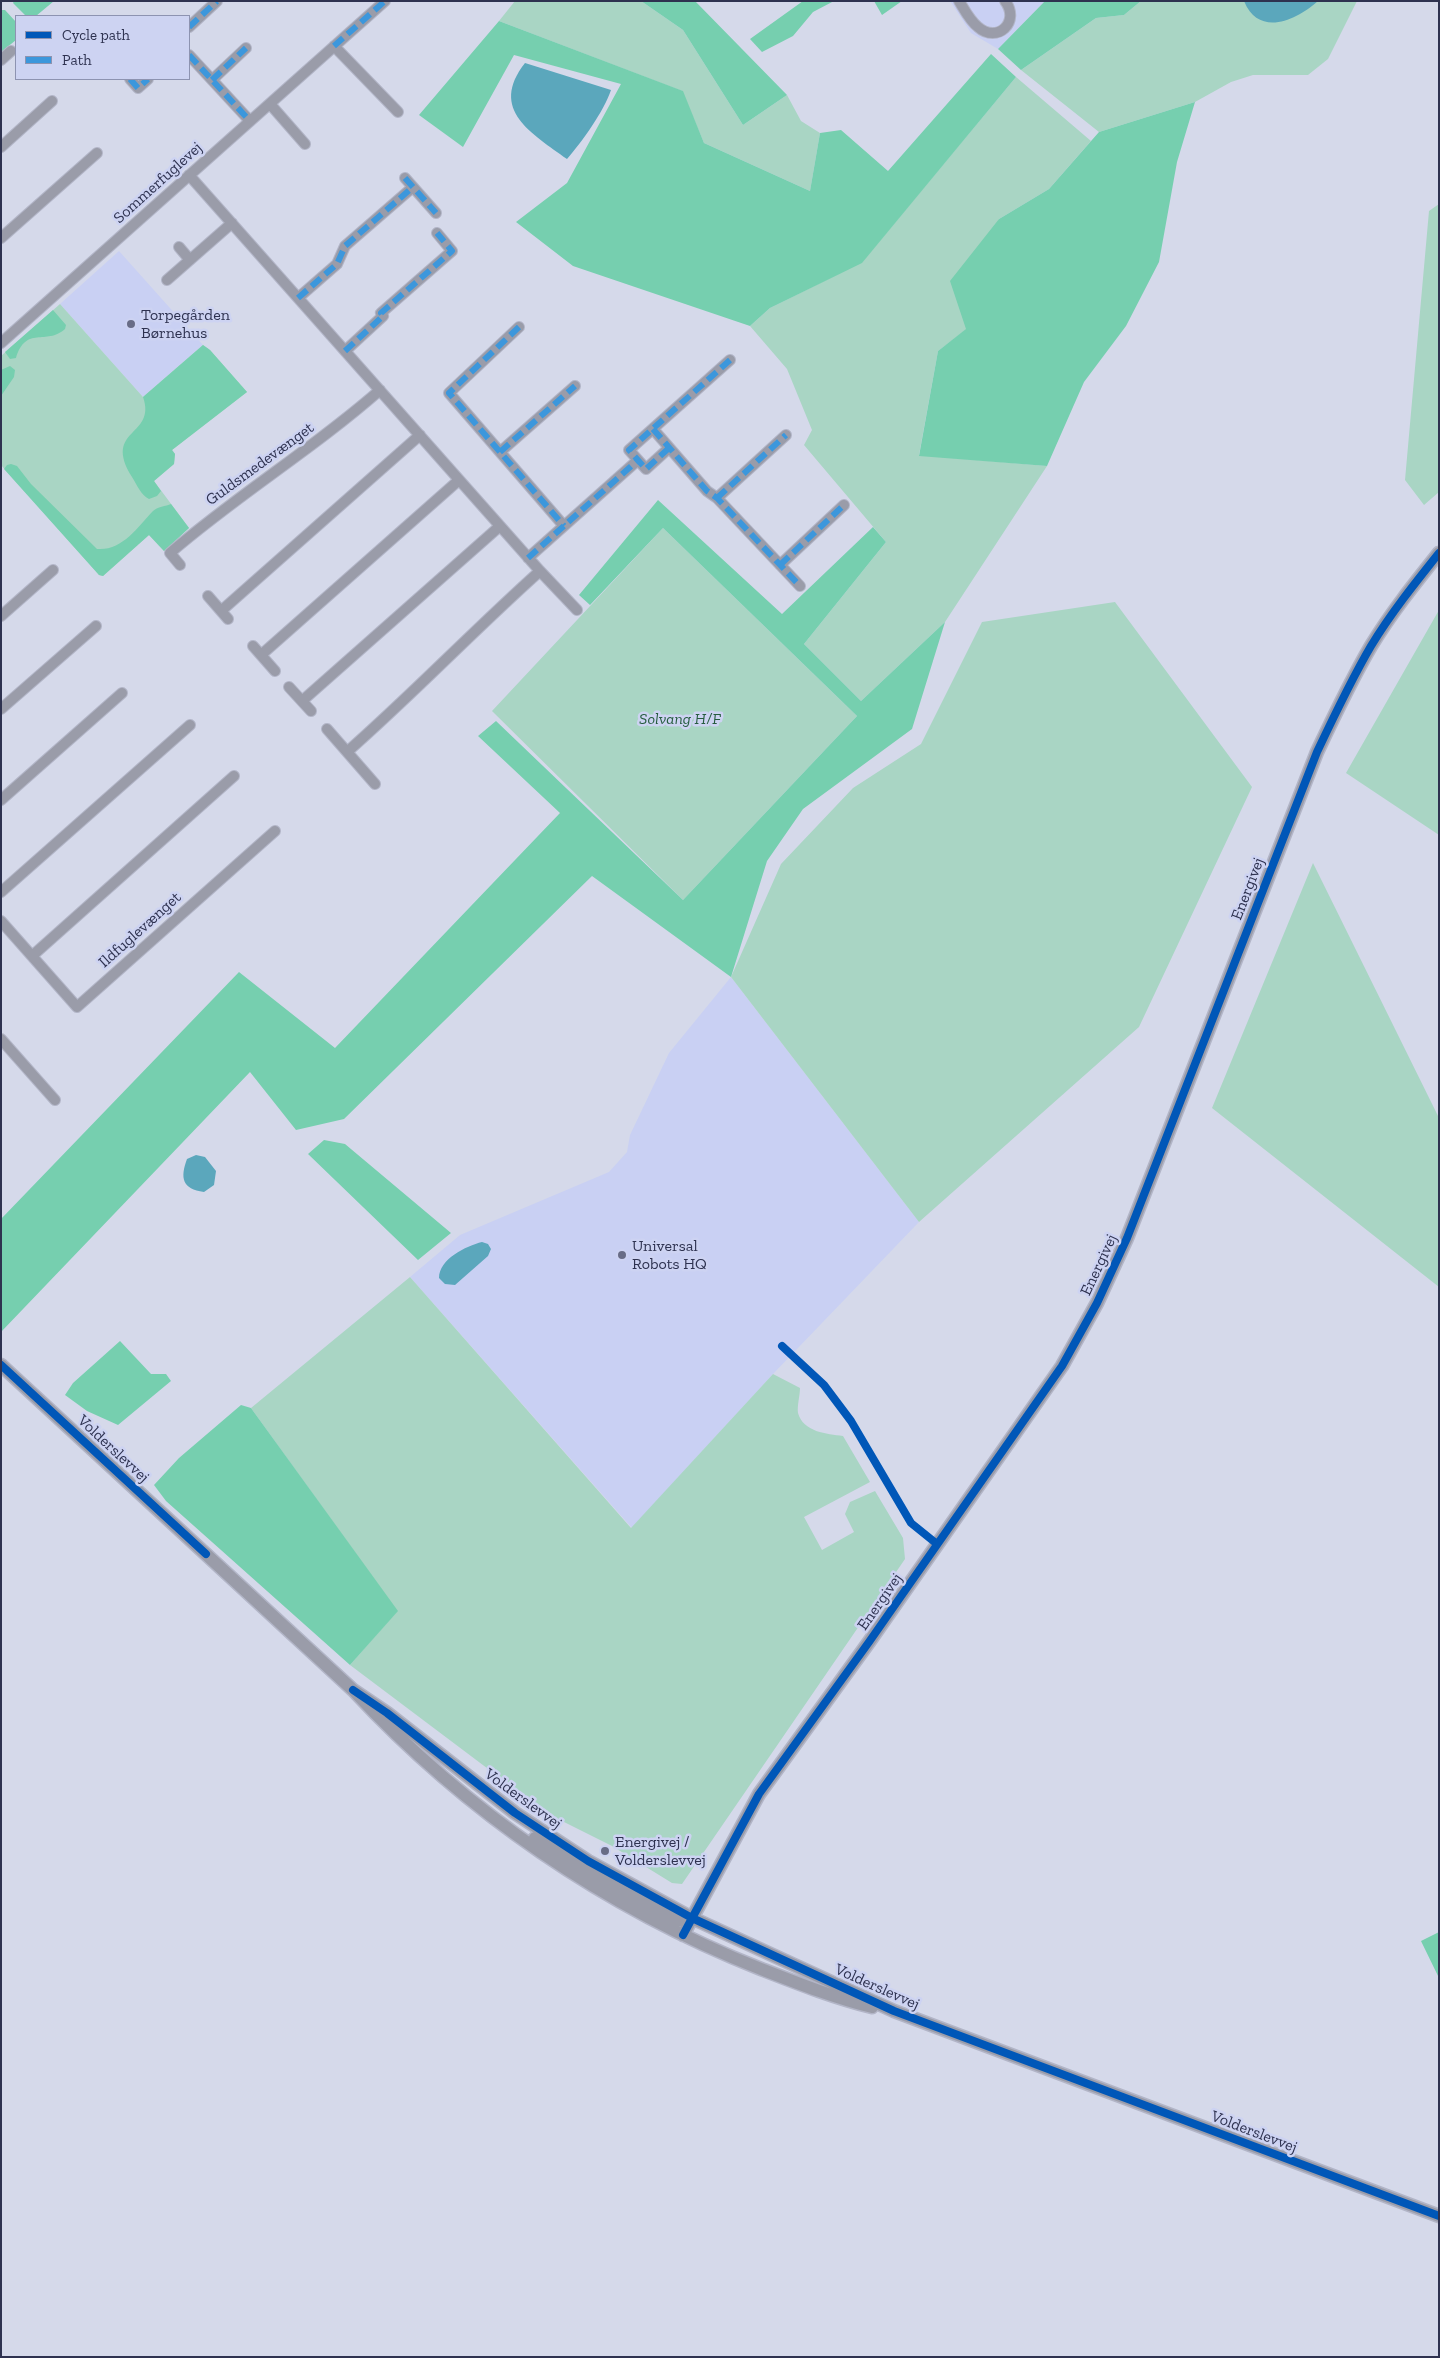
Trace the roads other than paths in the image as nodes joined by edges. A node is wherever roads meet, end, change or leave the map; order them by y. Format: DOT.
graph roads {
  1 [pos="217,1"];
  2 [pos="385,1"];
  3 [pos="959,1"];
  4 [pos="1005,1"];
  5 [pos="190,26"];
  6 [pos="334,46"];
  7 [pos="246,48"];
  8 [pos="11,51"];
  9 [pos="190,56"];
  10 [pos="1,60"];
  11 [pos="131,80"];
  12 [pos="147,80"];
  13 [pos="212,80"];
  14 [pos="52,101"];
  15 [pos="270,104"];
  16 [pos="398,112"];
  17 [pos="250,122"];
  18 [pos="305,144"];
  19 [pos="1,147"];
  20 [pos="97,153"];
  21 [pos="189,175"];
  22 [pos="405,178"];
  23 [pos="413,187"];
  24 [pos="436,213"];
  25 [pos="232,223"];
  26 [pos="437,234"];
  27 [pos="1,238"];
  28 [pos="179,247"];
  29 [pos="190,260"];
  30 [pos="167,280"];
  31 [pos="298,298"];
  32 [pos="518,327"];
  33 [pos="1,343"];
  34 [pos="345,351"];
  35 [pos="730,360"];
  36 [pos="575,386"];
  37 [pos="380,390"];
  38 [pos="653,429"];
  39 [pos="420,435"];
  40 [pos="786,435"];
  41 [pos="670,448"];
  42 [pos="500,452"];
  43 [pos="638,460"];
  44 [pos="459,480"];
  45 [pos="717,498"];
  46 [pos="844,505"];
  47 [pos="500,526"];
  48 [pos="564,526"];
  49 [pos="1439,553"];
  50 [pos="528,558"];
  51 [pos="180,565"];
  52 [pos="780,565"];
  53 [pos="53,570"];
  54 [pos="540,572"];
  55 [pos="800,586"];
  56 [pos="208,596"];
  57 [pos="577,610"];
  58 [pos="1,616"];
  59 [pos="96,626"];
  60 [pos="253,646"];
  61 [pos="261,655"];
  62 [pos="275,671"];
  63 [pos="289,686"];
  64 [pos="122,693"];
  65 [pos="302,701"];
  66 [pos="1,709"];
  67 [pos="311,712"];
  68 [pos="190,725"];
  69 [pos="327,729"];
  70 [pos="347,752"];
  71 [pos="234,776"];
  72 [pos="375,784"];
  73 [pos="1,800"];
  74 [pos="275,831"];
  75 [pos="1,892"];
  76 [pos="1,921"];
  77 [pos="32,956"];
  78 [pos="1,1039"];
  79 [pos="55,1100"];
  80 [pos="1,1365"];
  81 [pos="353,1690"];
  82 [pos="456,1787"];
  83 [pos="692,1918"];
  84 [pos="683,1935"];
  85 [pos="894,2011"];
  86 [pos="1439,2216"];
  1 -- 5 [label="street"];
  2 -- 6 [label="street, Sommerfuglevej"];
  3 -- 4 [label="street"];
  6 -- 15 [label="street, Sommerfuglevej"];
  6 -- 16 [label="street"];
  7 -- 13 [label="street"];
  8 -- 10 [label="street"];
  9 -- 13 [label="street"];
  11 -- 12 [label="street"];
  13 -- 17 [label="street"];
  14 -- 19 [label="street"];
  15 -- 17 [label="street, Sommerfuglevej"];
  15 -- 18 [label="street"];
  17 -- 21 [label="street, Sommerfuglevej"];
  20 -- 27 [label="street"];
  21 -- 25 [label="street"];
  21 -- 33 [label="street, Sommerfuglevej"];
  22 -- 23 [label="street"];
  23 -- 24 [label="street"];
  23 -- 31 [label="street"];
  25 -- 29 [label="street"];
  25 -- 31 [label="street"];
  26 -- 34 [label="street"];
  28 -- 29 [label="street"];
  29 -- 30 [label="street"];
  31 -- 34 [label="street"];
  32 -- 42 [label="street"];
  34 -- 37 [label="street"];
  35 -- 38 [label="street"];
  36 -- 42 [label="street"];
  37 -- 39 [label="street"];
  37 -- 51 [label="street, Guldsmedevænget"];
  38 -- 41 [label="street"];
  38 -- 43 [label="street"];
  39 -- 44 [label="street"];
  39 -- 56 [label="street"];
  40 -- 45 [label="street"];
  41 -- 43 [label="street"];
  41 -- 45 [label="street"];
  42 -- 48 [label="street"];
  43 -- 48 [label="street"];
  44 -- 47 [label="street"];
  44 -- 61 [label="street"];
  45 -- 52 [label="street"];
  46 -- 52 [label="street"];
  47 -- 50 [label="street"];
  47 -- 65 [label="street"];
  48 -- 50 [label="street"];
  49 -- 83 [label="street, Energivej"];
  50 -- 54 [label="street"];
  52 -- 55 [label="street"];
  53 -- 58 [label="street"];
  54 -- 57 [label="street"];
  54 -- 70 [label="street"];
  59 -- 66 [label="street"];
  60 -- 61 [label="street"];
  61 -- 62 [label="street"];
  63 -- 65 [label="street"];
  64 -- 73 [label="street"];
  65 -- 67 [label="street"];
  68 -- 75 [label="street"];
  69 -- 70 [label="street"];
  70 -- 72 [label="street"];
  71 -- 77 [label="street"];
  74 -- 77 [label="street, Ildfuglevænget"];
  76 -- 77 [label="street, Ildfuglevænget"];
  78 -- 79 [label="street"];
  80 -- 81 [label="street, Volderslevvej"];
  81 -- 82 [label="street, Volderslevvej"];
  81 -- 83 [label="street, Volderslevvej"];
  82 -- 83 [label="street"];
  82 -- 84 [label="street, Volderslevvej"];
  83 -- 84 [label="street, Energivej"];
  83 -- 85 [label="street, Volderslevvej"];
  84 -- 85 [label="street, Volderslevvej"];
  85 -- 86 [label="street, Volderslevvej"];
}
